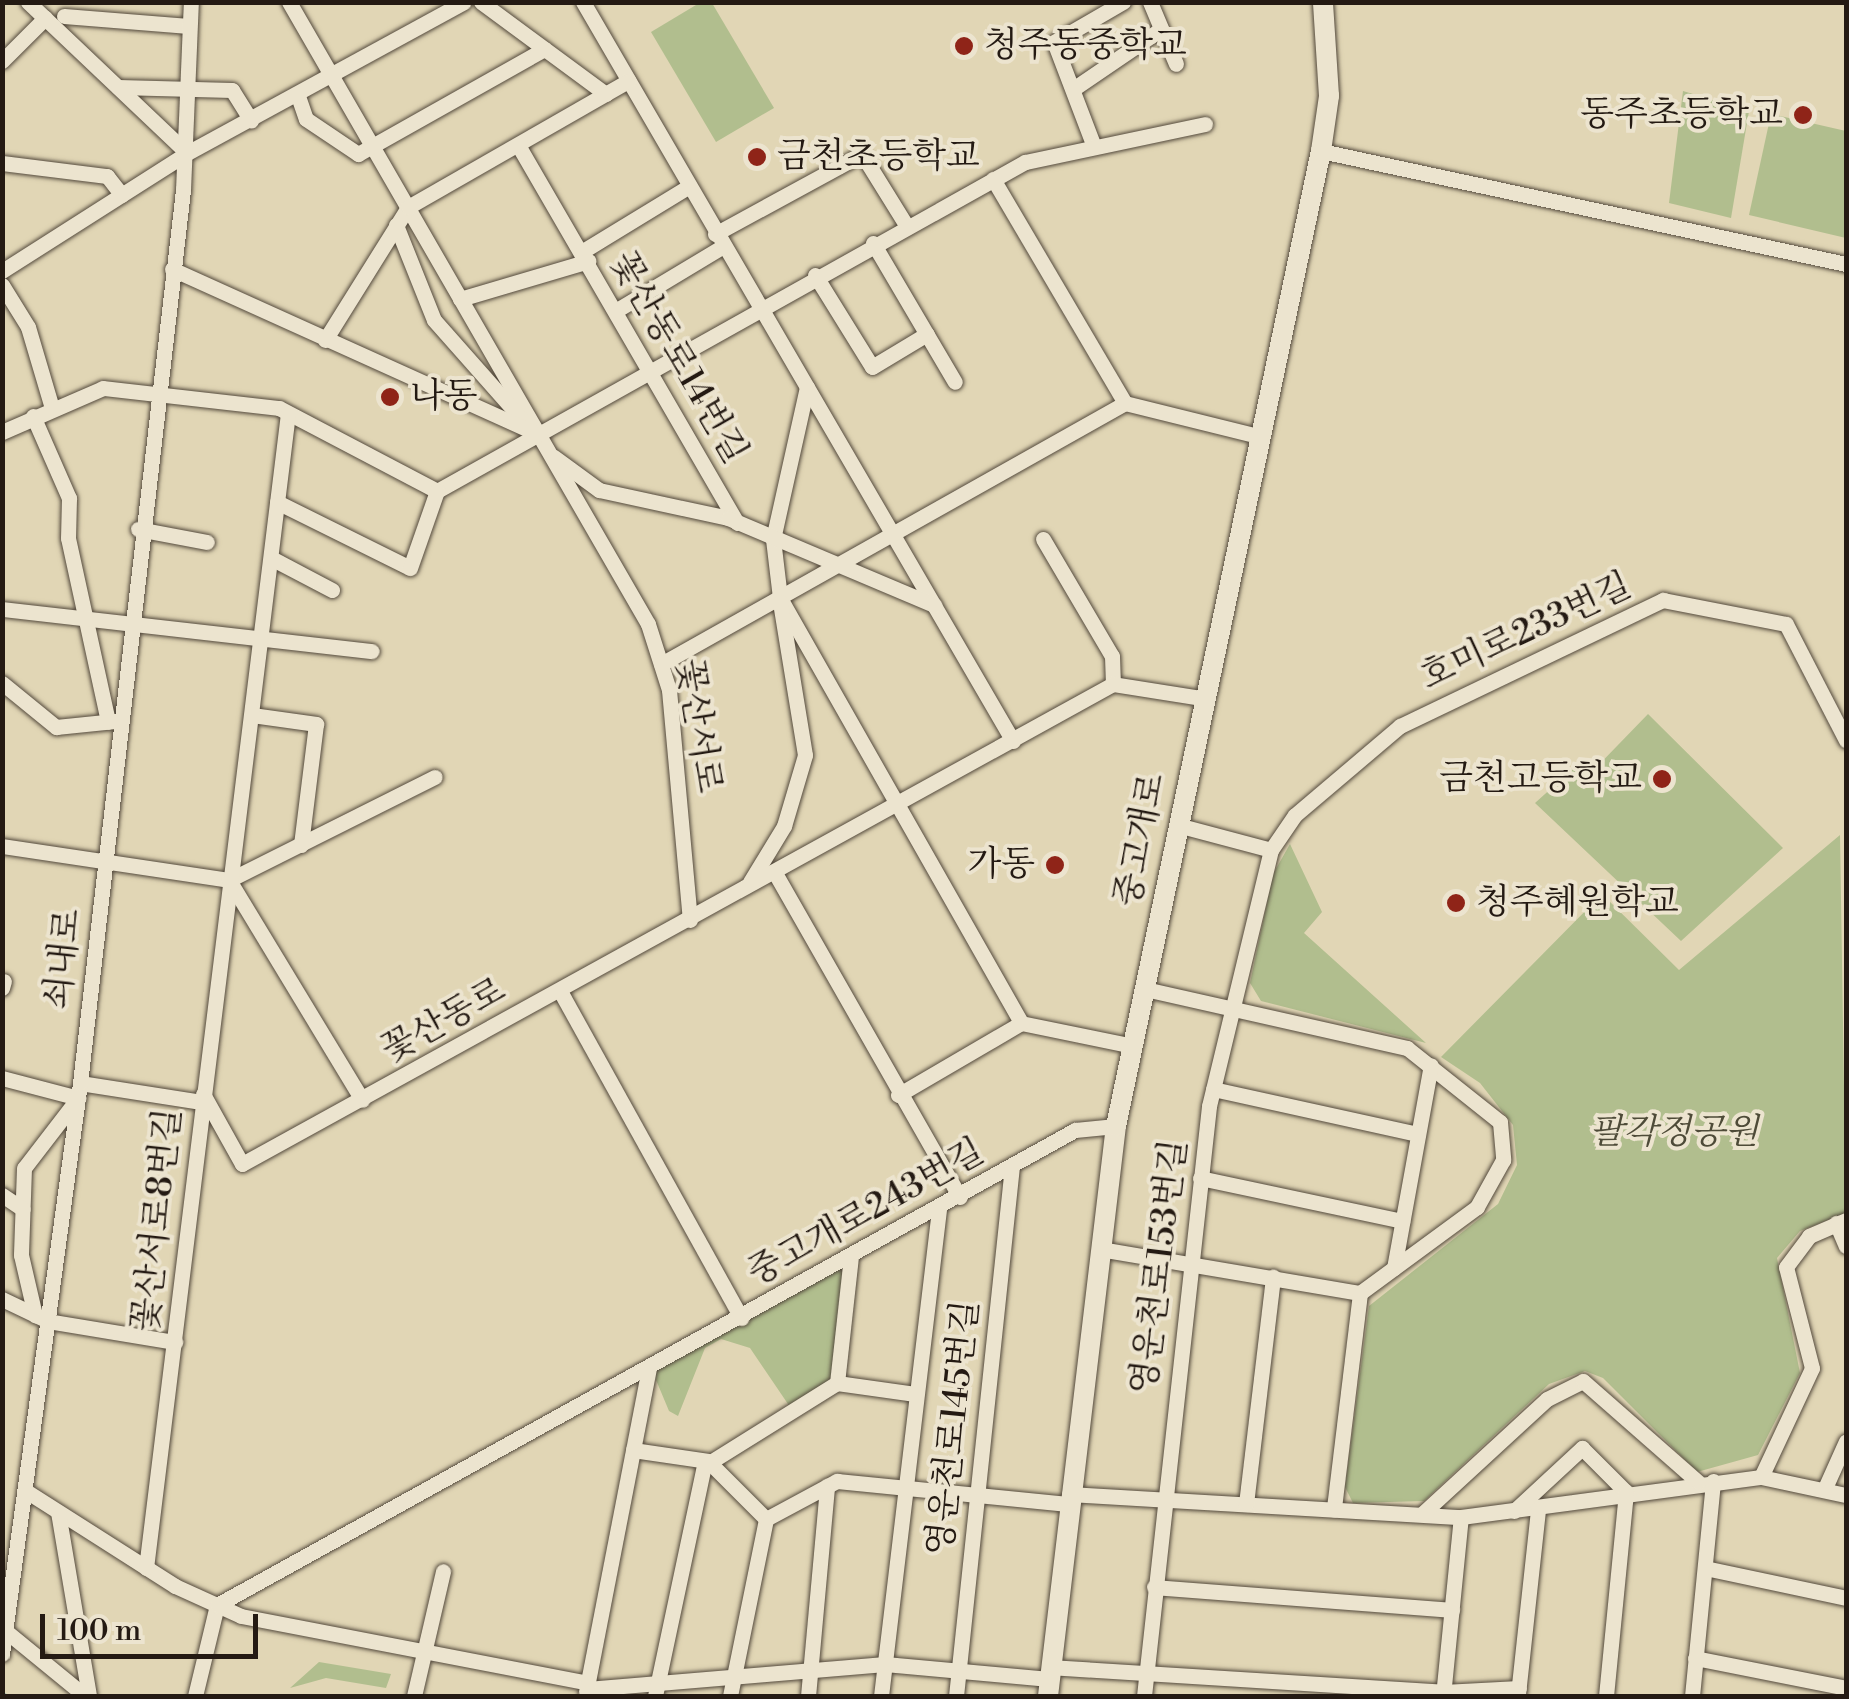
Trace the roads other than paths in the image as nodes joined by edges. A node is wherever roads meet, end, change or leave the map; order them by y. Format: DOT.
graph roads {
  1 [pos="28,2"];
  2 [pos="77,2"];
  3 [pos="192,2"];
  4 [pos="289,2"];
  5 [pos="480,2"];
  6 [pos="583,2"];
  7 [pos="1124,2"];
  8 [pos="1150,2"];
  9 [pos="1323,2"];
  10 [pos="459,3"];
  11 [pos="55,20"];
  12 [pos="189,26"];
  13 [pos="1161,29"];
  14 [pos="9,44"];
  15 [pos="544,49"];
  16 [pos="2,61"];
  17 [pos="1176,64"];
  18 [pos="334,77"];
  19 [pos="628,81"];
  20 [pos="185,84"];
  21 [pos="1076,86"];
  22 [pos="118,87"];
  23 [pos="606,94"];
  24 [pos="298,96"];
  25 [pos="251,120"];
  26 [pos="1205,124"];
  27 [pos="1092,144"];
  28 [pos="518,145"];
  29 [pos="374,148"];
  30 [pos="1321,152"];
  31 [pos="187,153"];
  32 [pos="2,163"];
  33 [pos="993,179"];
  34 [pos="688,188"];
  35 [pos="122,195"];
  36 [pos="408,207"];
  37 [pos="396,225"];
  38 [pos="906,225"];
  39 [pos="718,241"];
  40 [pos="873,244"];
  41 [pos="586,256"];
  42 [pos="1846,264"];
  43 [pos="172,269"];
  44 [pos="3,273"];
  45 [pos="816,275"];
  46 [pos="460,299"];
  47 [pos="760,306"];
  48 [pos="617,310"];
  49 [pos="927,334"];
  50 [pos="325,340"];
  51 [pos="649,369"];
  52 [pos="956,382"];
  53 [pos="807,387"];
  54 [pos="156,392"];
  55 [pos="1124,403"];
  56 [pos="52,408"];
  57 [pos="288,414"];
  58 [pos="33,416"];
  59 [pos="2,432"];
  60 [pos="535,433"];
  61 [pos="1262,437"];
  62 [pos="546,451"];
  63 [pos="437,491"];
  64 [pos="649,501"];
  65 [pos="277,502"];
  66 [pos="737,523"];
  67 [pos="138,529"];
  68 [pos="893,535"];
  69 [pos="773,539"];
  70 [pos="1042,539"];
  71 [pos="207,542"];
  72 [pos="271,558"];
  73 [pos="836,567"];
  74 [pos="332,590"];
  75 [pos="780,598"];
  76 [pos="934,605"];
  77 [pos="2,610"];
  78 [pos="87,621"];
  79 [pos="128,627"];
  80 [pos="261,642"];
  81 [pos="372,651"];
  82 [pos="660,664"];
  83 [pos="2,682"];
  84 [pos="1113,684"];
  85 [pos="1201,698"];
  86 [pos="252,715"];
  87 [pos="113,721"];
  88 [pos="1846,740"];
  89 [pos="1013,742"];
  90 [pos="435,777"];
  91 [pos="898,805"];
  92 [pos="1177,825"];
  93 [pos="300,844"];
  94 [pos="2,846"];
  95 [pos="1271,850"];
  96 [pos="105,860"];
  97 [pos="775,873"];
  98 [pos="230,880"];
  99 [pos="744,890"];
  100 [pos="690,920"];
  101 [pos="1145,989"];
  102 [pos="560,991"];
  103 [pos="1234,1006"];
  104 [pos="1020,1023"];
  105 [pos="1133,1046"];
  106 [pos="1431,1065"];
  107 [pos="2,1078"];
  108 [pos="79,1090"];
  109 [pos="1213,1090"];
  110 [pos="898,1095"];
  111 [pos="202,1098"];
  112 [pos="362,1100"];
  113 [pos="1116,1126"];
  114 [pos="1418,1134"];
  115 [pos="1012,1166"];
  116 [pos="1200,1178"];
  117 [pos="2,1195"];
  118 [pos="960,1197"];
  119 [pos="939,1208"];
  120 [pos="24,1209"];
  121 [pos="1402,1221"];
  122 [pos="1842,1222"];
  123 [pos="1846,1246"];
  124 [pos="1100,1250"];
  125 [pos="852,1257"];
  126 [pos="1190,1263"];
  127 [pos="1394,1268"];
  128 [pos="1273,1277"];
  129 [pos="1360,1293"];
  130 [pos="2,1299"];
  131 [pos="41,1318"];
  132 [pos="741,1318"];
  133 [pos="175,1342"];
  134 [pos="649,1367"];
  135 [pos="837,1383"];
  136 [pos="915,1394"];
  137 [pos="1846,1441"];
  138 [pos="633,1450"];
  139 [pos="708,1461"];
  140 [pos="1761,1477"];
  141 [pos="1706,1482"];
  142 [pos="828,1486"];
  143 [pos="905,1486"];
  144 [pos="1825,1488"];
  145 [pos="26,1491"];
  146 [pos="1626,1492"];
  147 [pos="978,1494"];
  148 [pos="1846,1496"];
  149 [pos="1069,1499"];
  150 [pos="1163,1500"];
  151 [pos="1246,1504"];
  152 [pos="1334,1508"];
  153 [pos="1538,1509"];
  154 [pos="1514,1511"];
  155 [pos="58,1512"];
  156 [pos="1423,1513"];
  157 [pos="1461,1517"];
  158 [pos="766,1519"];
  159 [pos="146,1568"];
  160 [pos="1705,1568"];
  161 [pos="443,1571"];
  162 [pos="1154,1588"];
  163 [pos="1846,1598"];
  164 [pos="216,1605"];
  165 [pos="1452,1610"];
  166 [pos="4,1639"];
  167 [pos="422,1653"];
  168 [pos="1696,1658"];
  169 [pos="885,1664"];
  170 [pos="959,1668"];
  171 [pos="810,1670"];
  172 [pos="1146,1676"];
  173 [pos="733,1680"];
  174 [pos="1048,1681"];
  175 [pos="1846,1688"];
  176 [pos="587,1690"];
  177 [pos="1371,1692"];
  178 [pos="1518,1692"];
  179 [pos="656,1693"];
  180 [pos="1443,1694"];
  181 [pos="86,1696"];
  182 [pos="195,1696"];
  183 [pos="414,1696"];
  184 [pos="730,1696"];
  185 [pos="808,1696"];
  186 [pos="881,1696"];
  187 [pos="956,1696"];
  188 [pos="1144,1696"];
  189 [pos="1606,1696"];
  190 [pos="1692,1696"];
  1 -- 11 [label="street"];
  2 -- 11 [label="street"];
  3 -- 12 [label="street, 쇠내로"];
  4 -- 18 [label="street, 꽃산서로"];
  5 -- 15 [label="street"];
  6 -- 19 [label="street"];
  7 -- 21 [label="street"];
  8 -- 13 [label="street"];
  9 -- 30 [label="street, 중고개로"];
  10 -- 18 [label="street"];
  11 -- 12 [label="street"];
  11 -- 14 [label="street"];
  11 -- 22 [label="street"];
  12 -- 20 [label="street, 쇠내로"];
  13 -- 17 [label="street"];
  13 -- 21 [label="street"];
  14 -- 16 [label="street"];
  15 -- 23 [label="street"];
  15 -- 29 [label="street"];
  18 -- 24 [label="street"];
  18 -- 29 [label="street, 꽃산서로"];
  19 -- 23 [label="street"];
  19 -- 34 [label="street"];
  20 -- 22 [label="street"];
  20 -- 25 [label="street"];
  20 -- 31 [label="street, 쇠내로"];
  21 -- 27 [label="street"];
  22 -- 31 [label="street"];
  23 -- 28 [label="street"];
  24 -- 25 [label="street"];
  24 -- 29 [label="street"];
  25 -- 31 [label="street"];
  26 -- 27 [label="street"];
  27 -- 33 [label="street"];
  28 -- 36 [label="street"];
  28 -- 41 [label="street, 꽃산동로14번길"];
  29 -- 36 [label="street, 꽃산서로"];
  30 -- 42 [label="street"];
  30 -- 61 [label="street, 중고개로"];
  31 -- 35 [label="street"];
  31 -- 43 [label="street, 쇠내로"];
  32 -- 35 [label="street"];
  33 -- 38 [label="street"];
  33 -- 55 [label="street"];
  34 -- 39 [label="street"];
  34 -- 41 [label="street"];
  35 -- 44 [label="street"];
  36 -- 37 [label="street"];
  36 -- 46 [label="street, 꽃산서로"];
  37 -- 50 [label="street"];
  37 -- 60 [label="street"];
  38 -- 39 [label="street"];
  38 -- 40 [label="street"];
  39 -- 47 [label="street"];
  39 -- 48 [label="street"];
  40 -- 45 [label="street"];
  40 -- 49 [label="street"];
  41 -- 46 [label="street"];
  41 -- 48 [label="street, 꽃산동로14번길"];
  43 -- 50 [label="street"];
  43 -- 54 [label="street, 쇠내로"];
  44 -- 56 [label="street"];
  45 -- 47 [label="street"];
  45 -- 49 [label="street"];
  46 -- 60 [label="street, 꽃산서로"];
  47 -- 51 [label="street"];
  47 -- 53 [label="street"];
  48 -- 51 [label="street, 꽃산동로14번길"];
  49 -- 52 [label="street"];
  50 -- 60 [label="street"];
  51 -- 60 [label="street"];
  51 -- 66 [label="street, 꽃산동로14번길"];
  53 -- 68 [label="street"];
  53 -- 69 [label="street"];
  54 -- 56 [label="street"];
  54 -- 57 [label="street"];
  54 -- 67 [label="street, 쇠내로"];
  55 -- 61 [label="street"];
  55 -- 68 [label="street"];
  56 -- 58 [label="street"];
  57 -- 63 [label="street"];
  57 -- 65 [label="street, 꽃산서로8번길"];
  58 -- 59 [label="street"];
  58 -- 78 [label="street"];
  60 -- 62 [label="street, 꽃산서로"];
  60 -- 63 [label="street"];
  61 -- 85 [label="street, 중고개로"];
  62 -- 64 [label="street, 꽃산서로"];
  62 -- 82 [label="street, 꽃산서로"];
  63 -- 65 [label="street"];
  64 -- 66 [label="street, 꽃산동로14번길"];
  65 -- 72 [label="street, 꽃산서로8번길"];
  66 -- 69 [label="street"];
  67 -- 71 [label="street"];
  67 -- 79 [label="street, 쇠내로"];
  68 -- 73 [label="street"];
  68 -- 76 [label="street"];
  69 -- 73 [label="street"];
  69 -- 75 [label="street"];
  70 -- 84 [label="street"];
  72 -- 74 [label="street"];
  72 -- 80 [label="street, 꽃산서로8번길"];
  73 -- 75 [label="street"];
  73 -- 76 [label="street"];
  75 -- 82 [label="street"];
  75 -- 91 [label="street"];
  75 -- 99 [label="street, 꽃산동로"];
  76 -- 89 [label="street"];
  77 -- 78 [label="street"];
  78 -- 79 [label="street"];
  78 -- 87 [label="street"];
  79 -- 80 [label="street"];
  79 -- 87 [label="street, 쇠내로"];
  80 -- 81 [label="street"];
  80 -- 86 [label="street, 꽃산서로8번길"];
  82 -- 100 [label="street, 꽃산서로"];
  83 -- 87 [label="street"];
  84 -- 85 [label="street"];
  84 -- 89 [label="street, 꽃산동로"];
  85 -- 92 [label="street, 중고개로"];
  86 -- 93 [label="street"];
  86 -- 98 [label="street, 꽃산서로8번길"];
  87 -- 96 [label="street, 쇠내로"];
  88 -- 95 [label="street, 호미로233번길"];
  89 -- 91 [label="street, 꽃산동로"];
  90 -- 93 [label="street"];
  91 -- 97 [label="street, 꽃산동로"];
  91 -- 104 [label="street"];
  92 -- 95 [label="street"];
  92 -- 101 [label="street, 중고개로"];
  93 -- 98 [label="street"];
  94 -- 96 [label="street"];
  95 -- 103 [label="street, 영운천로153번길"];
  96 -- 98 [label="street"];
  96 -- 108 [label="street, 쇠내로"];
  97 -- 99 [label="street, 꽃산동로"];
  97 -- 110 [label="street"];
  98 -- 111 [label="street, 꽃산서로8번길"];
  98 -- 112 [label="street"];
  99 -- 100 [label="street, 꽃산동로"];
  100 -- 102 [label="street, 꽃산동로"];
  101 -- 103 [label="street"];
  101 -- 105 [label="street, 중고개로"];
  102 -- 112 [label="street, 꽃산동로"];
  102 -- 132 [label="street"];
  103 -- 106 [label="street"];
  103 -- 109 [label="street, 영운천로153번길"];
  104 -- 105 [label="street"];
  104 -- 110 [label="street"];
  105 -- 113 [label="street, 중고개로"];
  106 -- 114 [label="street"];
  106 -- 127 [label="street"];
  107 -- 108 [label="street"];
  108 -- 111 [label="street"];
  108 -- 120 [label="street"];
  108 -- 131 [label="street, 쇠내로"];
  109 -- 114 [label="street"];
  109 -- 116 [label="street, 영운천로153번길"];
  110 -- 118 [label="street"];
  111 -- 112 [label="street, 꽃산동로"];
  111 -- 133 [label="street, 꽃산서로8번길"];
  113 -- 115 [label="street, 중고개로243번길"];
  113 -- 124 [label="street, 중고개로"];
  114 -- 121 [label="street"];
  115 -- 118 [label="street, 중고개로243번길"];
  115 -- 147 [label="street, 영운천로145번길"];
  116 -- 121 [label="street"];
  116 -- 126 [label="street, 영운천로153번길"];
  117 -- 120 [label="street"];
  118 -- 119 [label="street, 중고개로243번길"];
  119 -- 125 [label="street, 중고개로243번길"];
  119 -- 136 [label="street"];
  120 -- 131 [label="street"];
  121 -- 127 [label="street"];
  122 -- 123 [label="street"];
  122 -- 140 [label="street"];
  124 -- 126 [label="street"];
  124 -- 149 [label="street, 중고개로"];
  125 -- 132 [label="street, 중고개로243번길"];
  125 -- 135 [label="street"];
  126 -- 128 [label="street"];
  126 -- 150 [label="street, 영운천로153번길"];
  127 -- 129 [label="street"];
  128 -- 129 [label="street"];
  128 -- 151 [label="street"];
  129 -- 152 [label="street"];
  130 -- 131 [label="street"];
  131 -- 133 [label="street"];
  131 -- 145 [label="street, 쇠내로"];
  132 -- 134 [label="street, 중고개로243번길"];
  133 -- 159 [label="street, 꽃산서로8번길"];
  134 -- 138 [label="street"];
  134 -- 164 [label="street, 중고개로243번길"];
  135 -- 136 [label="street"];
  135 -- 139 [label="street"];
  136 -- 143 [label="street"];
  137 -- 144 [label="street"];
  138 -- 139 [label="street"];
  138 -- 176 [label="street"];
  139 -- 158 [label="street"];
  139 -- 179 [label="street"];
  140 -- 141 [label="street"];
  140 -- 144 [label="street"];
  141 -- 146 [label="street"];
  141 -- 156 [label="street"];
  141 -- 160 [label="street"];
  142 -- 143 [label="street"];
  142 -- 158 [label="street"];
  142 -- 171 [label="street"];
  143 -- 147 [label="street"];
  143 -- 169 [label="street"];
  144 -- 148 [label="street"];
  145 -- 155 [label="street"];
  145 -- 166 [label="street, 쇠내로"];
  146 -- 153 [label="street"];
  146 -- 154 [label="street"];
  146 -- 189 [label="street"];
  147 -- 149 [label="street"];
  147 -- 170 [label="street, 영운천로145번길"];
  149 -- 150 [label="street"];
  149 -- 174 [label="street, 중고개로"];
  150 -- 151 [label="street"];
  150 -- 162 [label="street, 영운천로153번길"];
  151 -- 152 [label="street"];
  152 -- 156 [label="street"];
  153 -- 154 [label="street"];
  153 -- 178 [label="street"];
  154 -- 157 [label="street"];
  155 -- 159 [label="street"];
  155 -- 181 [label="street"];
  156 -- 157 [label="street"];
  157 -- 165 [label="street"];
  158 -- 173 [label="street"];
  159 -- 164 [label="street"];
  160 -- 163 [label="street"];
  160 -- 168 [label="street"];
  161 -- 167 [label="street"];
  162 -- 165 [label="street"];
  162 -- 172 [label="street, 영운천로153번길"];
  164 -- 167 [label="street"];
  164 -- 182 [label="street"];
  165 -- 180 [label="street"];
  166 -- 181 [label="street"];
  167 -- 176 [label="street"];
  167 -- 183 [label="street"];
  168 -- 175 [label="street"];
  168 -- 190 [label="street"];
  169 -- 170 [label="street"];
  169 -- 171 [label="street"];
  169 -- 186 [label="street"];
  170 -- 174 [label="street"];
  170 -- 187 [label="street, 영운천로145번길"];
  171 -- 173 [label="street"];
  171 -- 185 [label="street"];
  172 -- 174 [label="street"];
  172 -- 177 [label="street"];
  172 -- 188 [label="street, 영운천로153번길"];
  173 -- 179 [label="street"];
  173 -- 184 [label="street"];
  176 -- 179 [label="street"];
  177 -- 180 [label="street"];
  178 -- 180 [label="street"];
}
